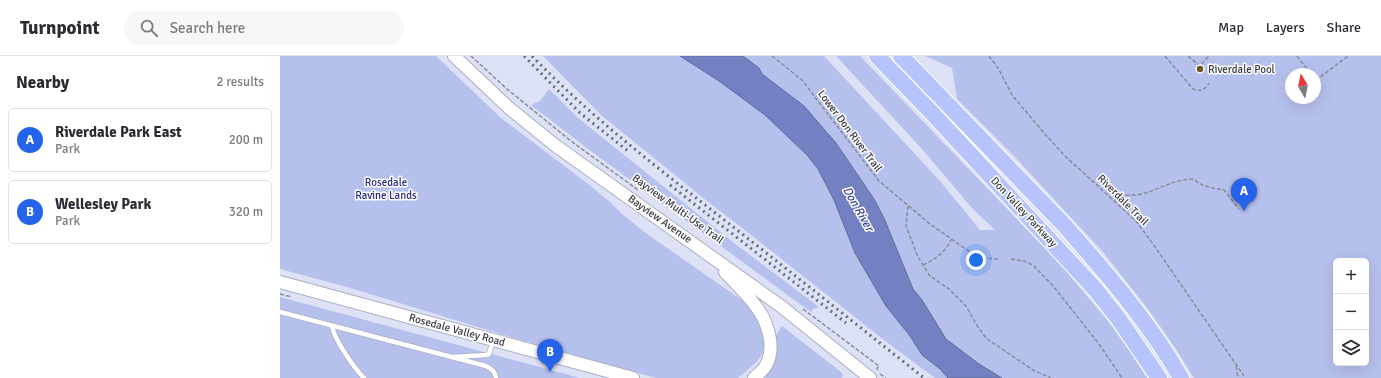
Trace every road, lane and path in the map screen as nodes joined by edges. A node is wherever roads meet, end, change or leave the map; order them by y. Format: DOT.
graph roads {
  1 [pos="454,56"];
  2 [pos="471,56"];
  3 [pos="772,56"];
  4 [pos="877,56"];
  5 [pos="901,56"];
  6 [pos="989,56"];
  7 [pos="1165,56"];
  8 [pos="1188,56"];
  9 [pos="1209,56"];
  10 [pos="1297,56"];
  11 [pos="1348,56"];
  12 [pos="1306,68"];
  13 [pos="1321,77"];
  14 [pos="1209,84"];
  15 [pos="641,192"];
  16 [pos="1115,201"];
  17 [pos="908,206"];
  18 [pos="1239,209"];
  19 [pos="952,240"];
  20 [pos="709,254"];
  21 [pos="999,259"];
  22 [pos="1011,259"];
  23 [pos="924,265"];
  24 [pos="280,282"];
  25 [pos="802,309"];
  26 [pos="280,312"];
  27 [pos="332,326"];
  28 [pos="494,340"];
  29 [pos="451,357"];
  30 [pos="1236,364"];
  31 [pos="874,373"];
  32 [pos="858,374"];
  33 [pos="1244,376"];
  34 [pos="364,378"];
  35 [pos="496,378"];
  36 [pos="634,378"];
  37 [pos="754,378"];
  38 [pos="886,378"];
  39 [pos="1051,378"];
  40 [pos="1122,378"];
  41 [pos="1159,378"];
  42 [pos="1181,378"];
  43 [pos="1238,378"];
  1 -- 20 [label="main road, Bayview Avenue"];
  2 -- 15 [label="path, Bayview Multi-Use Trail"];
  3 -- 17 [label="path, Lower Don River Trail"];
  4 -- 41 [label="highway, Don Valley Parkway"];
  5 -- 42 [label="highway, Don Valley Parkway"];
  6 -- 16 [label="path, Riverdale Trail"];
  7 -- 14 [label="path"];
  8 -- 9 [label="path"];
  10 -- 12 [label="path"];
  11 -- 13 [label="path"];
  16 -- 18 [label="path"];
  16 -- 30 [label="path, Riverdale Trail"];
  17 -- 19 [label="path, Lower Don River Trail"];
  17 -- 23 [label="path"];
  19 -- 21 [label="path, Lower Don River Trail"];
  19 -- 23 [label="path"];
  20 -- 32 [label="main road, Bayview Avenue"];
  20 -- 37 [label="main road"];
  22 -- 40 [label="path"];
  23 -- 39 [label="path"];
  24 -- 28 [label="main road, Rosedale Valley Road"];
  25 -- 31 [label="path"];
  26 -- 27 [label="lane"];
  27 -- 29 [label="lane"];
  27 -- 34 [label="lane"];
  28 -- 29 [label="lane"];
  28 -- 36 [label="main road, Rosedale Valley Road"];
  29 -- 35 [label="lane"];
  30 -- 33 [label="path, Riverdale Trail"];
  30 -- 43 [label="path"];
  31 -- 32 [label="main road, Bayview Avenue"];
  31 -- 38 [label="path"];
}
